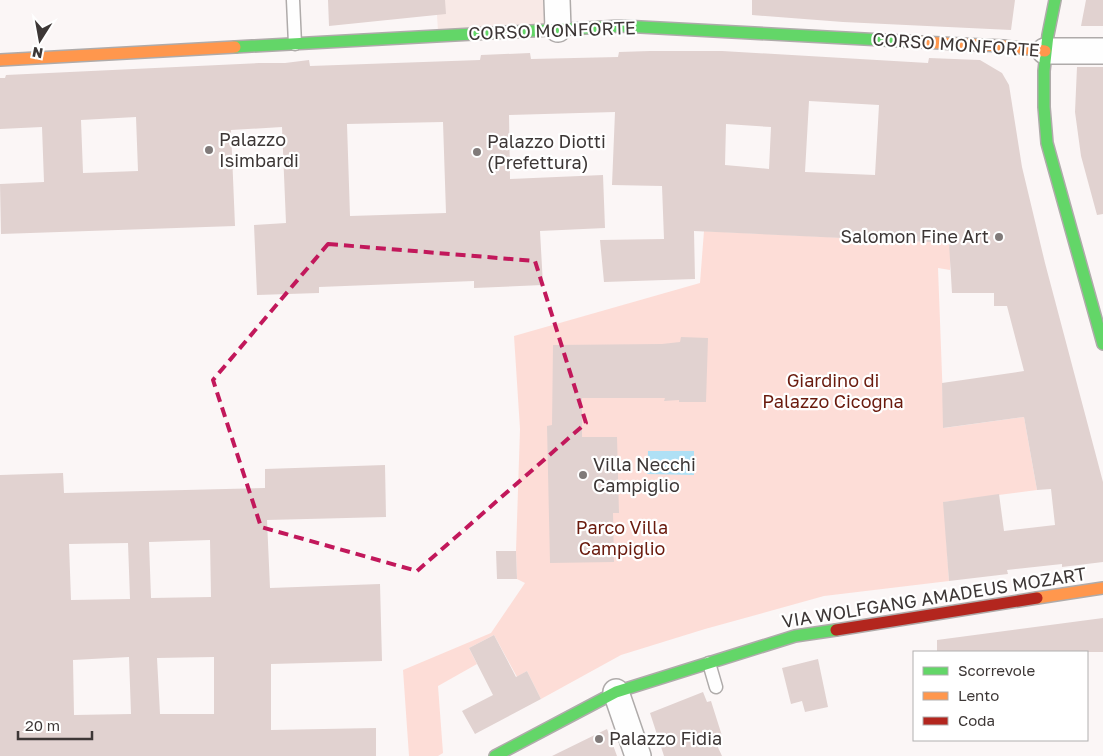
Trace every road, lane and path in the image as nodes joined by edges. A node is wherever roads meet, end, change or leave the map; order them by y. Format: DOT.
graph roads {
  1 [pos="293,0"];
  2 [pos="557,0"];
  3 [pos="1055,0"];
  4 [pos="558,29"];
  5 [pos="295,44"];
  6 [pos="1103,51"];
  7 [pos="1045,52"];
  8 [pos="0,60"];
  9 [pos="1103,344"];
  10 [pos="1103,588"];
  11 [pos="709,663"];
  12 [pos="716,687"];
  13 [pos="616,692"];
  14 [pos="495,756"];
  15 [pos="638,756"];
  1 -- 5 [label="lane"];
  2 -- 4 [label="street"];
  3 -- 7 [label="street"];
  4 -- 5 [label="street, CORSO MONFORTE"];
  4 -- 7 [label="street, CORSO MONFORTE"];
  5 -- 8 [label="street, CORSO MONFORTE"];
  6 -- 7 [label="street, CORSO MONFORTE"];
  7 -- 9 [label="street"];
  10 -- 11 [label="street, VIA WOLFGANG AMADEUS MOZART"];
  11 -- 12 [label="lane"];
  11 -- 13 [label="street, VIA WOLFGANG AMADEUS MOZART"];
  13 -- 14 [label="street, VIA WOLFGANG AMADEUS MOZART"];
  13 -- 15 [label="street"];
}
